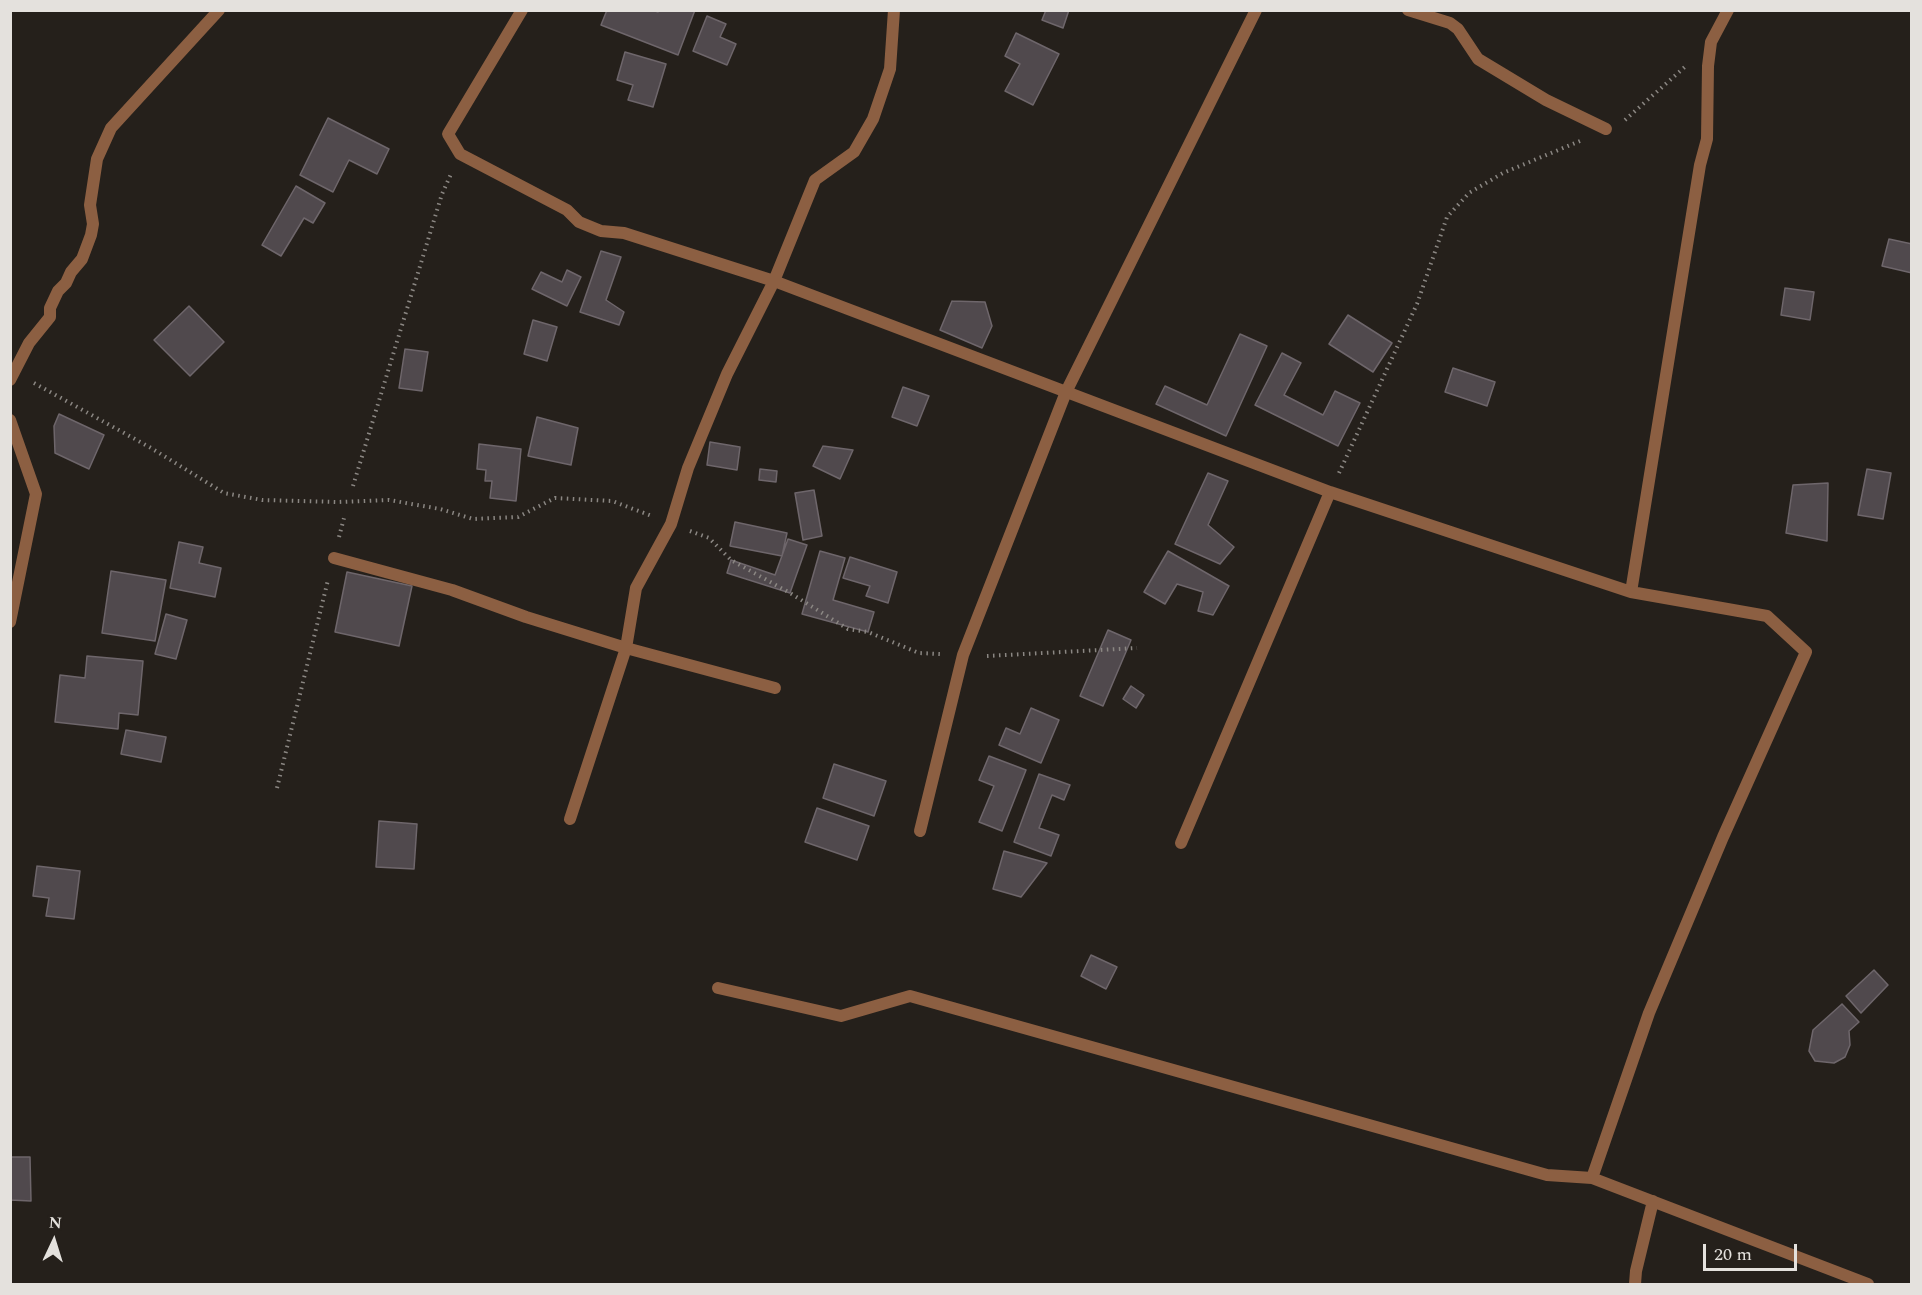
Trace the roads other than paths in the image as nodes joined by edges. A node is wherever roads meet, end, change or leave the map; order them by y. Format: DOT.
graph roads {
  1 [pos="219,10"];
  2 [pos="522,10"];
  3 [pos="894,10"];
  4 [pos="1256,10"];
  5 [pos="1408,10"];
  6 [pos="1728,10"];
  7 [pos="1606,129"];
  8 [pos="774,281"];
  9 [pos="13,377"];
  10 [pos="1066,392"];
  11 [pos="10,420"];
  12 [pos="1330,492"];
  13 [pos="333,558"];
  14 [pos="1631,592"];
  15 [pos="10,622"];
  16 [pos="626,648"];
  17 [pos="775,688"];
  18 [pos="570,819"];
  19 [pos="920,831"];
  20 [pos="1181,843"];
  21 [pos="718,988"];
  22 [pos="1592,1178"];
  23 [pos="1653,1202"];
  24 [pos="1635,1284"];
  25 [pos="1868,1284"];
  1 -- 9 [label="street"];
  2 -- 8 [label="street"];
  3 -- 8 [label="street"];
  4 -- 10 [label="street"];
  5 -- 7 [label="street"];
  6 -- 14 [label="street"];
  8 -- 10 [label="street"];
  8 -- 16 [label="street"];
  10 -- 12 [label="street"];
  10 -- 19 [label="street"];
  11 -- 15 [label="street"];
  12 -- 14 [label="street"];
  12 -- 20 [label="street"];
  13 -- 16 [label="street"];
  14 -- 22 [label="street"];
  16 -- 17 [label="street"];
  16 -- 18 [label="street"];
  21 -- 22 [label="street"];
  22 -- 23 [label="street"];
  23 -- 24 [label="street"];
  23 -- 25 [label="street"];
}
